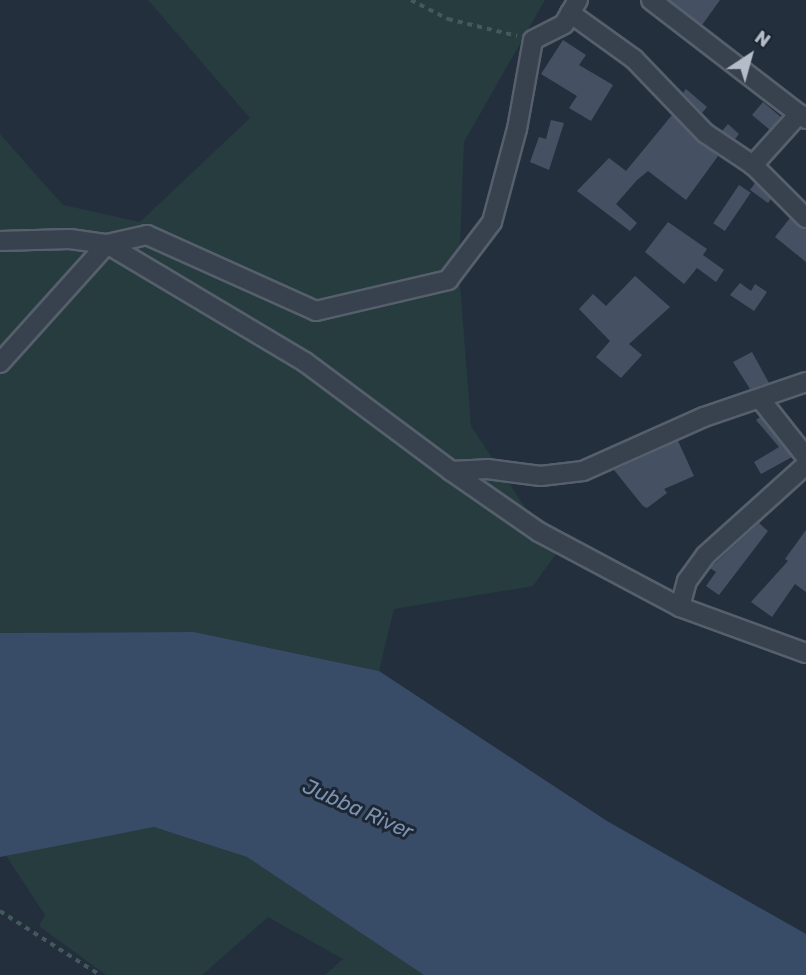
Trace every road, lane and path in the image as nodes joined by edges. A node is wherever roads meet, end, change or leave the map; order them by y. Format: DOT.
graph roads {
  1 [pos="411,0"];
  2 [pos="651,0"];
  3 [pos="574,6"];
  4 [pos="533,40"];
  5 [pos="803,116"];
  6 [pos="752,165"];
  7 [pos="806,218"];
  8 [pos="0,241"];
  9 [pos="107,244"];
  10 [pos="0,363"];
  11 [pos="806,382"];
  12 [pos="761,400"];
  13 [pos="806,457"];
  14 [pos="806,466"];
  15 [pos="451,471"];
  16 [pos="680,607"];
  17 [pos="806,653"];
  18 [pos="0,911"];
  19 [pos="100,975"];
  1 -- 4 [label="path"];
  2 -- 5 [label="street"];
  3 -- 4 [label="street"];
  3 -- 6 [label="street"];
  4 -- 9 [label="street"];
  5 -- 6 [label="street"];
  6 -- 7 [label="street"];
  8 -- 9 [label="street"];
  9 -- 10 [label="street"];
  9 -- 15 [label="street"];
  11 -- 12 [label="street"];
  12 -- 13 [label="street"];
  12 -- 15 [label="street"];
  14 -- 16 [label="street"];
  15 -- 16 [label="street"];
  16 -- 17 [label="street"];
  18 -- 19 [label="path"];
}
